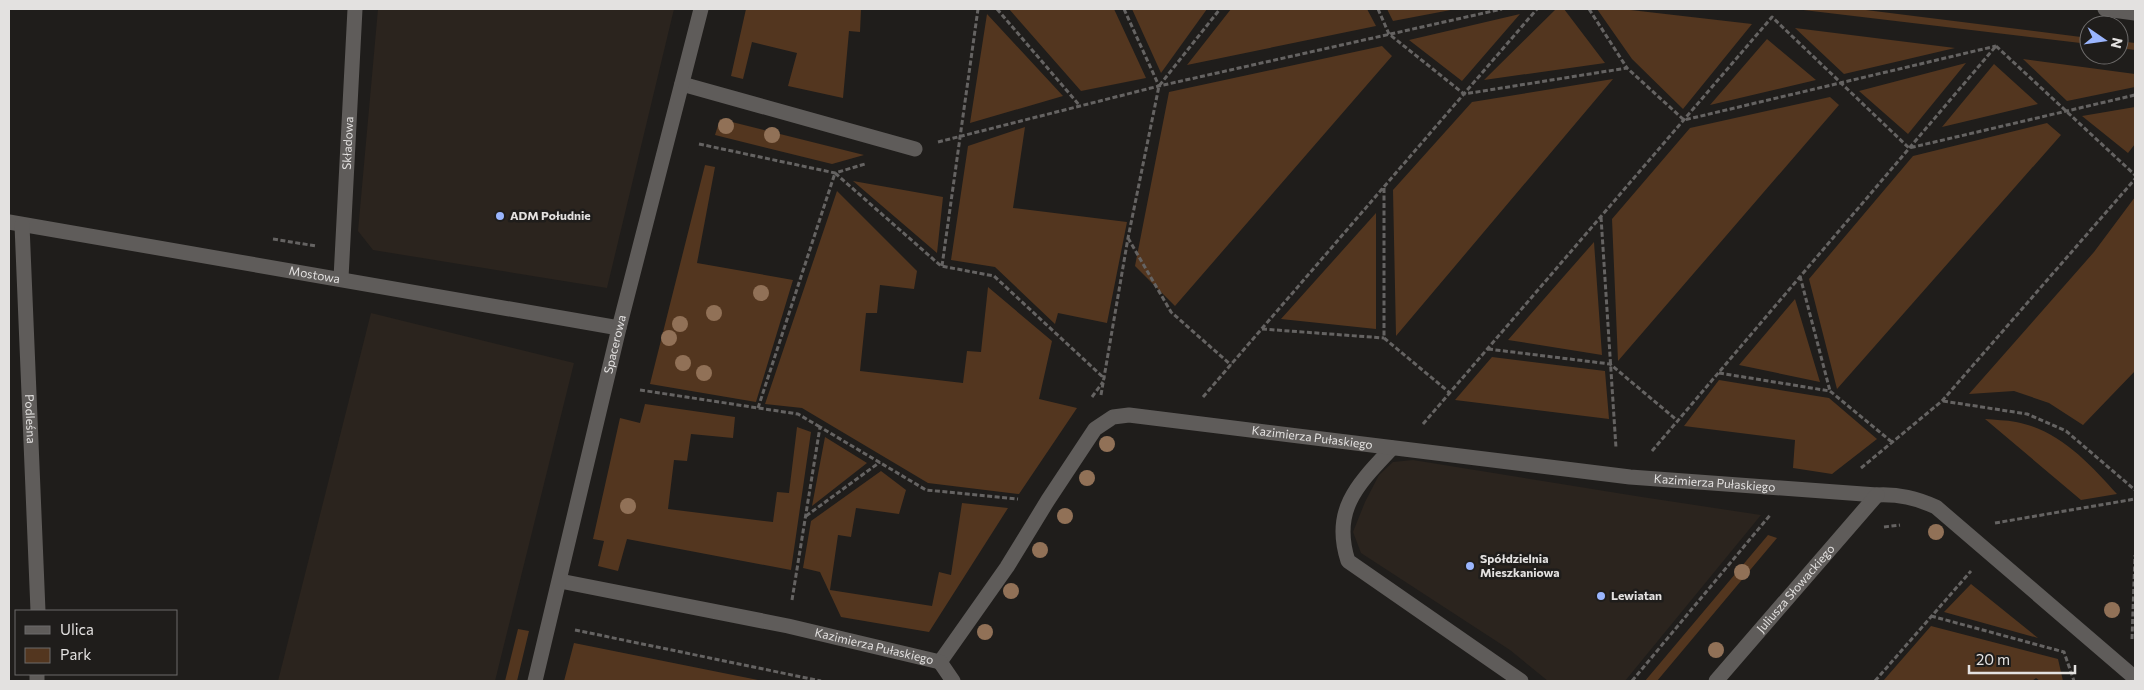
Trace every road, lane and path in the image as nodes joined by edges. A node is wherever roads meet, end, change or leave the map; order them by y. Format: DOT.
graph roads {
  1 [pos="355,9"];
  2 [pos="701,9"];
  3 [pos="978,9"];
  4 [pos="997,9"];
  5 [pos="1124,9"];
  6 [pos="1220,9"];
  7 [pos="1378,9"];
  8 [pos="1502,9"];
  9 [pos="1537,9"];
  10 [pos="1588,9"];
  11 [pos="2105,9"];
  12 [pos="2135,12"];
  13 [pos="1389,34"];
  14 [pos="1996,46"];
  15 [pos="1627,68"];
  16 [pos="1841,83"];
  17 [pos="682,84"];
  18 [pos="1159,86"];
  19 [pos="1464,94"];
  20 [pos="2135,95"];
  21 [pos="1080,106"];
  22 [pos="2066,111"];
  23 [pos="1684,120"];
  24 [pos="959,136"];
  25 [pos="699,144"];
  26 [pos="1909,148"];
  27 [pos="915,149"];
  28 [pos="871,162"];
  29 [pos="835,172"];
  30 [pos="2135,175"];
  31 [pos="2135,179"];
  32 [pos="1384,187"];
  33 [pos="1601,217"];
  34 [pos="15,223"];
  35 [pos="1128,238"];
  36 [pos="942,266"];
  37 [pos="1800,276"];
  38 [pos="340,278"];
  39 [pos="619,328"];
  40 [pos="1262,329"];
  41 [pos="1384,338"];
  42 [pos="1488,349"];
  43 [pos="1610,364"];
  44 [pos="1231,365"];
  45 [pos="1718,373"];
  46 [pos="640,390"];
  47 [pos="1830,391"];
  48 [pos="1450,393"];
  49 [pos="1942,401"];
  50 [pos="758,408"];
  51 [pos="1678,421"];
  52 [pos="1182,422"];
  53 [pos="820,427"];
  54 [pos="1893,443"];
  55 [pos="1396,448"];
  56 [pos="880,462"];
  57 [pos="1624,477"];
  58 [pos="1792,489"];
  59 [pos="2135,490"];
  60 [pos="1830,492"];
  61 [pos="1877,495"];
  62 [pos="1025,499"];
  63 [pos="2135,499"];
  64 [pos="806,516"];
  65 [pos="1906,526"];
  66 [pos="1882,527"];
  67 [pos="1961,529"];
  68 [pos="2135,555"];
  69 [pos="1964,565"];
  70 [pos="1971,571"];
  71 [pos="1978,577"];
  72 [pos="560,581"];
  73 [pos="38,610"];
  74 [pos="1932,616"];
  75 [pos="550,625"];
  76 [pos="788,626"];
  77 [pos="2132,642"];
  78 [pos="2057,646"];
  79 [pos="2064,652"];
  80 [pos="2071,658"];
  81 [pos="940,662"];
  82 [pos="2135,678"];
  83 [pos="535,681"];
  84 [pos="821,681"];
  85 [pos="953,681"];
  86 [pos="1521,681"];
  87 [pos="1632,681"];
  88 [pos="1716,681"];
  89 [pos="1875,681"];
  90 [pos="2074,681"];
  1 -- 38 [label="street, Składowa"];
  2 -- 17 [label="street, Spacerowa"];
  3 -- 24 [label="path"];
  4 -- 21 [label="path"];
  5 -- 18 [label="path"];
  6 -- 18 [label="path"];
  7 -- 13 [label="path"];
  8 -- 13 [label="path"];
  9 -- 19 [label="path"];
  10 -- 15 [label="path"];
  11 -- 12 [label="street"];
  13 -- 18 [label="path"];
  13 -- 19 [label="path"];
  14 -- 16 [label="path"];
  14 -- 22 [label="path"];
  14 -- 26 [label="path"];
  15 -- 19 [label="path"];
  15 -- 23 [label="path"];
  16 -- 23 [label="path"];
  16 -- 23 [label="path"];
  16 -- 26 [label="path"];
  17 -- 27 [label="street"];
  17 -- 39 [label="street, Spacerowa"];
  18 -- 21 [label="path"];
  18 -- 35 [label="path"];
  19 -- 32 [label="path"];
  20 -- 22 [label="path"];
  21 -- 24 [label="path"];
  22 -- 26 [label="path"];
  22 -- 30 [label="path"];
  23 -- 33 [label="path"];
  24 -- 27 [label="path"];
  24 -- 36 [label="path"];
  25 -- 29 [label="path"];
  26 -- 37 [label="path"];
  28 -- 29 [label="path"];
  29 -- 36 [label="path"];
  29 -- 50 [label="path"];
  31 -- 49 [label="path"];
  32 -- 40 [label="path"];
  32 -- 41 [label="path"];
  33 -- 42 [label="path"];
  33 -- 43 [label="path"];
  34 -- 38 [label="street, Mostowa"];
  34 -- 73 [label="street, Podleśna"];
  35 -- 36 [label="path"];
  35 -- 44 [label="path"];
  37 -- 45 [label="path"];
  37 -- 47 [label="path"];
  38 -- 39 [label="street, Mostowa"];
  39 -- 72 [label="street, Spacerowa"];
  40 -- 41 [label="path"];
  40 -- 44 [label="path"];
  41 -- 48 [label="path"];
  42 -- 43 [label="path"];
  42 -- 48 [label="path"];
  43 -- 51 [label="path"];
  43 -- 57 [label="path"];
  44 -- 52 [label="path"];
  45 -- 47 [label="path"];
  45 -- 51 [label="path"];
  46 -- 50 [label="path"];
  47 -- 54 [label="path"];
  48 -- 55 [label="path"];
  49 -- 54 [label="path"];
  49 -- 59 [label="path"];
  50 -- 53 [label="path"];
  51 -- 57 [label="path"];
  52 -- 55 [label="street, Kazimierza Pułaskiego"];
  52 -- 81 [label="street, Kazimierza Pułaskiego"];
  53 -- 56 [label="path"];
  53 -- 64 [label="path"];
  54 -- 60 [label="path"];
  55 -- 57 [label="street, Kazimierza Pułaskiego"];
  55 -- 86 [label="street"];
  56 -- 62 [label="path"];
  56 -- 64 [label="path"];
  57 -- 58 [label="street, Kazimierza Pułaskiego"];
  58 -- 60 [label="street, Kazimierza Pułaskiego"];
  58 -- 87 [label="path"];
  60 -- 61 [label="street, Kazimierza Pułaskiego"];
  61 -- 67 [label="street, Kazimierza Pułaskiego"];
  61 -- 88 [label="street, Juliusza Słowackiego"];
  63 -- 67 [label="path"];
  64 -- 76 [label="path"];
  65 -- 66 [label="path"];
  67 -- 82 [label="street, Kazimierza Pułaskiego"];
  68 -- 77 [label="path"];
  69 -- 70 [label="path"];
  70 -- 71 [label="path"];
  70 -- 74 [label="path"];
  72 -- 75 [label="street, Spacerowa"];
  72 -- 76 [label="street, Kazimierza Pułaskiego"];
  74 -- 79 [label="path"];
  74 -- 89 [label="path"];
  75 -- 83 [label="street, Spacerowa"];
  75 -- 84 [label="path"];
  76 -- 81 [label="street, Kazimierza Pułaskiego"];
  78 -- 79 [label="path"];
  79 -- 80 [label="path"];
  79 -- 90 [label="path"];
  81 -- 85 [label="street"];
}
